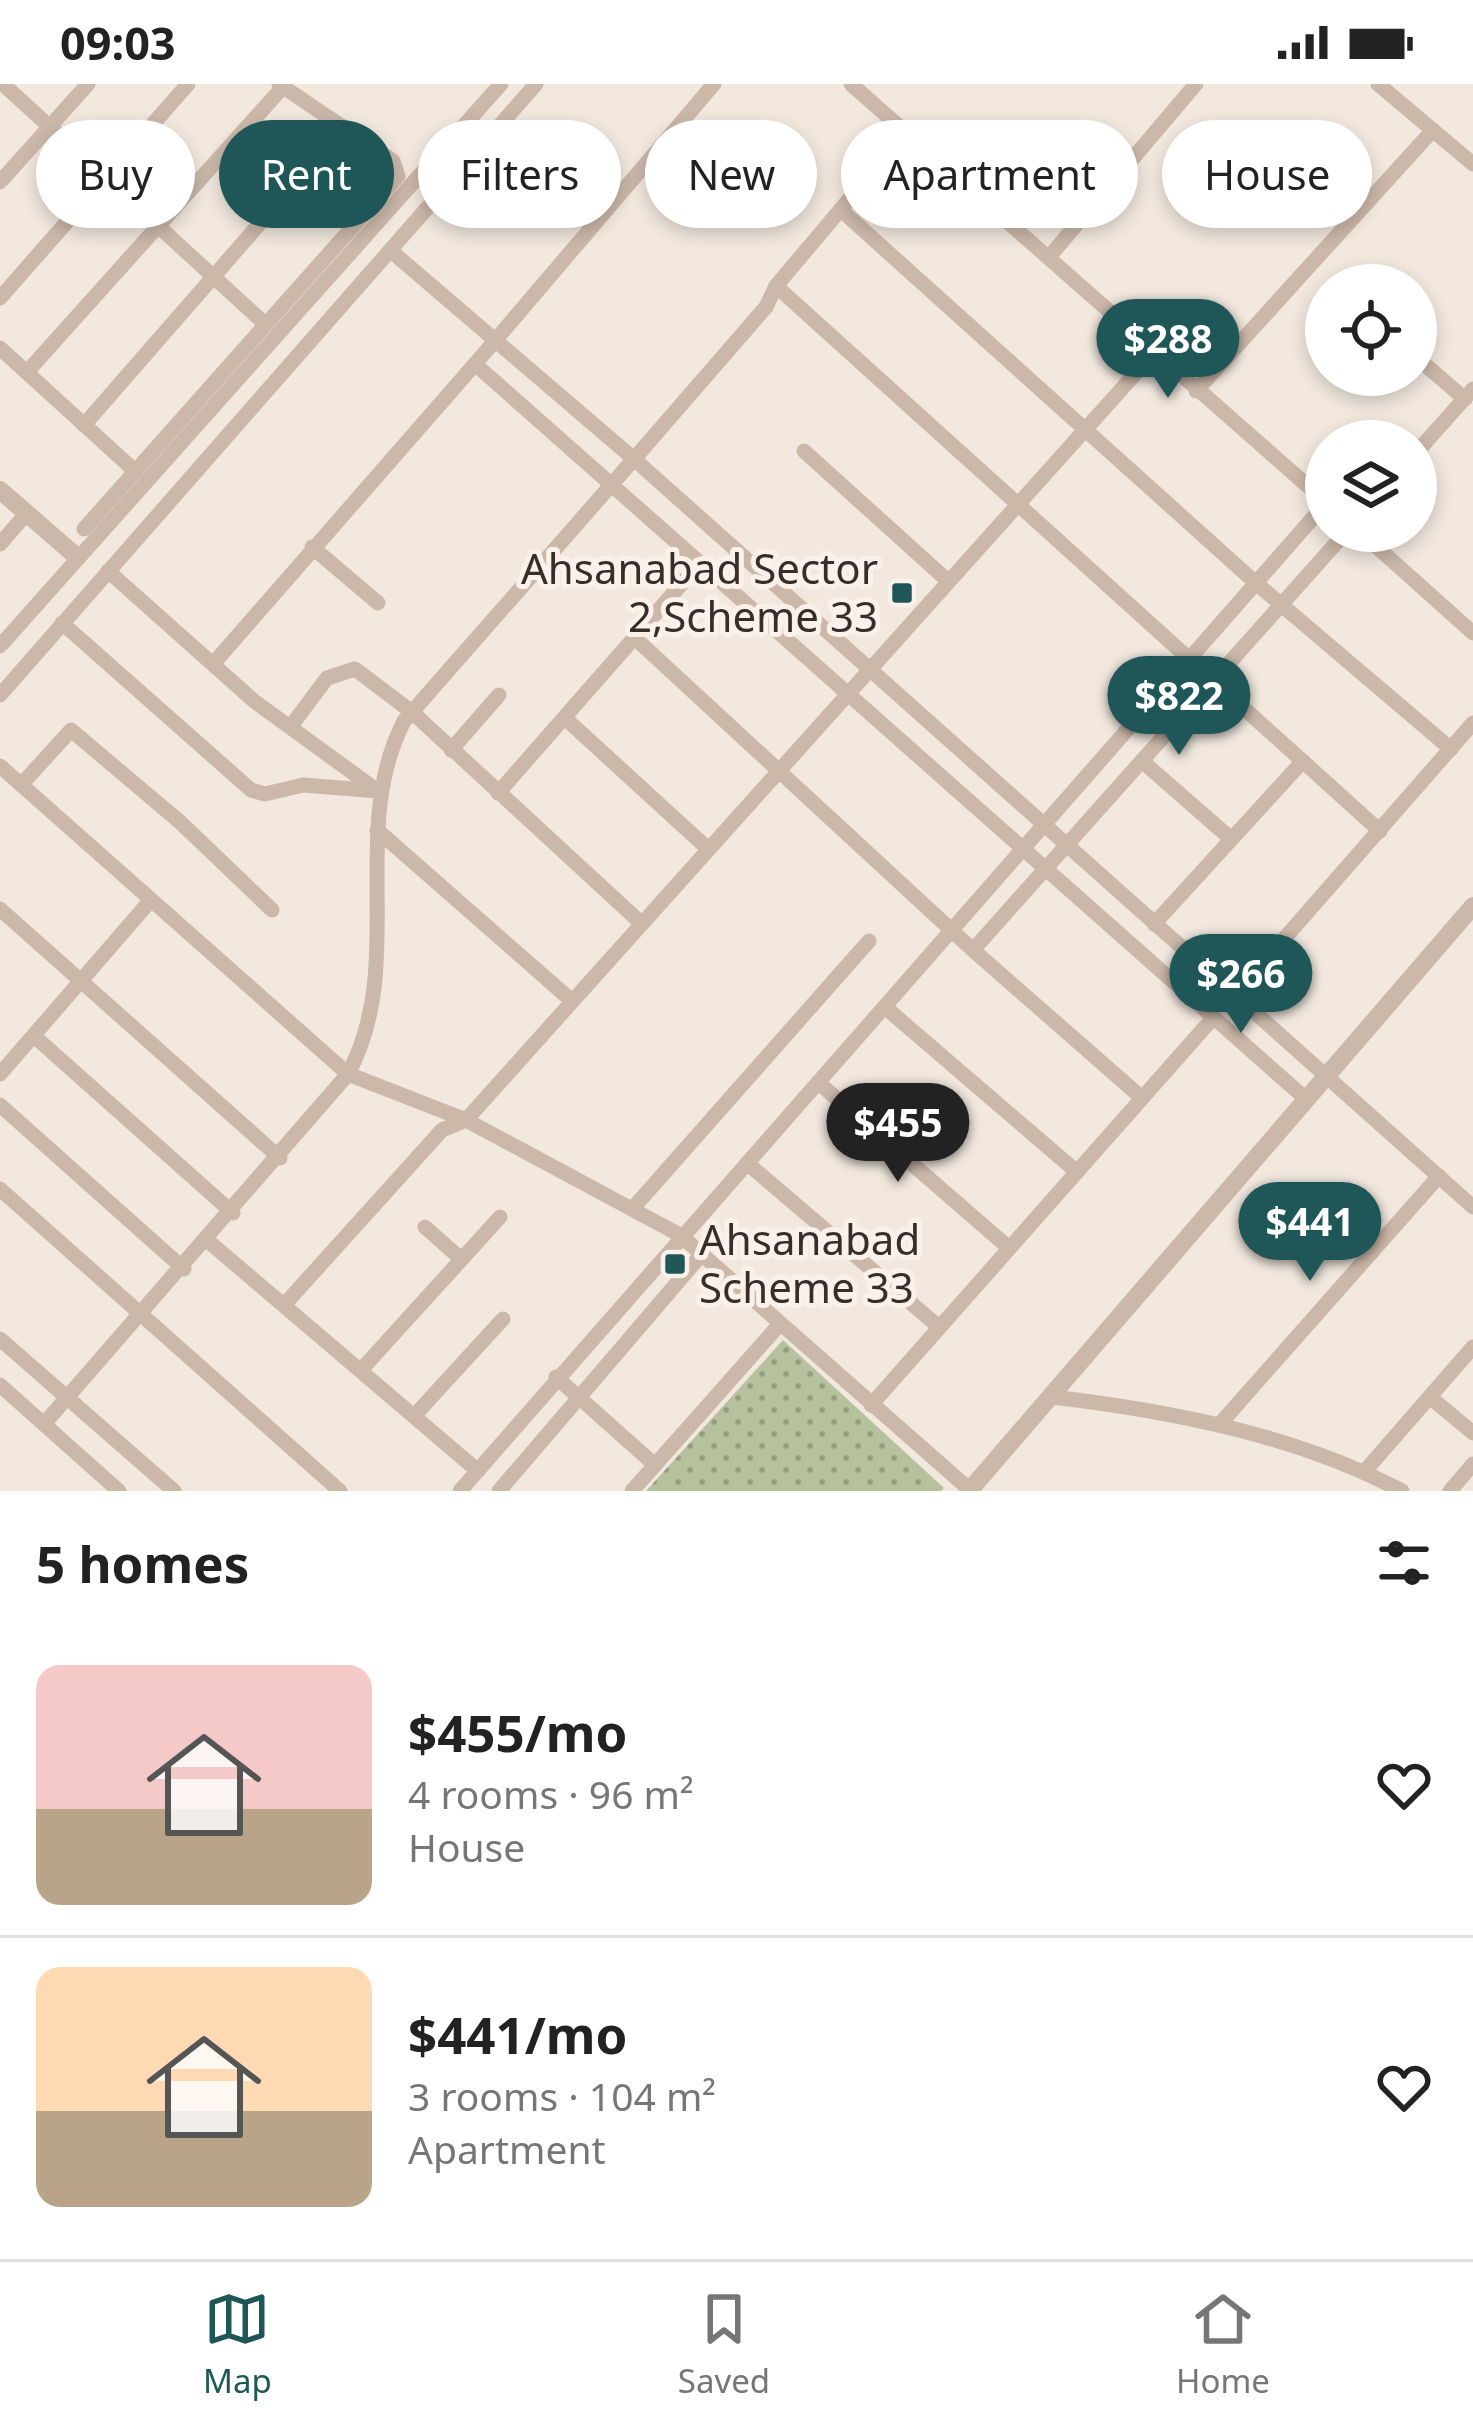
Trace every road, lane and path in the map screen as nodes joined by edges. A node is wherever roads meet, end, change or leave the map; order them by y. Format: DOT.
graph roads {
  1 [pos="3,84"];
  2 [pos="88,84"];
  3 [pos="188,84"];
  4 [pos="501,84"];
  5 [pos="536,84"];
  6 [pos="714,84"];
  7 [pos="851,84"];
  8 [pos="1196,84"];
  9 [pos="1378,84"];
  10 [pos="281,85"];
  11 [pos="44,120"];
  12 [pos="55,120"];
  13 [pos="156,120"];
  14 [pos="334,120"];
  15 [pos="892,120"];
  16 [pos="1433,130"];
  17 [pos="36,141"];
  18 [pos="1473,164"];
  19 [pos="0,182"];
  20 [pos="195,182"];
  21 [pos="841,210"];
  22 [pos="60,228"];
  23 [pos="154,228"];
  24 [pos="162,228"];
  25 [pos="253,228"];
  26 [pos="351,228"];
  27 [pos="861,228"];
  28 [pos="1016,228"];
  29 [pos="392,251"];
  30 [pos="1049,257"];
  31 [pos="213,273"];
  32 [pos="776,286"];
  33 [pos="0,298"];
  34 [pos="264,323"];
  35 [pos="494,342"];
  36 [pos="0,348"];
  37 [pos="1153,354"];
  38 [pos="475,364"];
  39 [pos="27,372"];
  40 [pos="1437,372"];
  41 [pos="1196,391"];
  42 [pos="1469,394"];
  43 [pos="84,425"];
  44 [pos="1437,430"];
  45 [pos="1087,433"];
  46 [pos="804,451"];
  47 [pos="634,459"];
  48 [pos="135,471"];
  49 [pos="611,485"];
  50 [pos="1305,485"];
  51 [pos="0,490"];
  52 [pos="1020,502"];
  53 [pos="27,513"];
  54 [pos="1305,528"];
  55 [pos="84,529"];
  56 [pos="0,544"];
  57 [pos="312,547"];
  58 [pos="1327,552"];
  59 [pos="1382,552"];
  60 [pos="77,557"];
  61 [pos="699,564"];
  62 [pos="108,571"];
  63 [pos="948,580"];
  64 [pos="1257,584"];
  65 [pos="378,603"];
  66 [pos="1280,603"];
  67 [pos="62,623"];
  68 [pos="1473,634"];
  69 [pos="638,640"];
  70 [pos="0,646"];
  71 [pos="1189,656"];
  72 [pos="213,664"];
  73 [pos="867,670"];
  74 [pos="1213,681"];
  75 [pos="0,694"];
  76 [pos="844,694"];
  77 [pos="499,695"];
  78 [pos="412,712"];
  79 [pos="566,719"];
  80 [pos="1473,722"];
  81 [pos="291,726"];
  82 [pos="1450,749"];
  83 [pos="452,750"];
  84 [pos="1142,761"];
  85 [pos="1303,761"];
  86 [pos="0,766"];
  87 [pos="779,768"];
  88 [pos="21,785"];
  89 [pos="379,791"];
  90 [pos="498,793"];
  91 [pos="1041,825"];
  92 [pos="377,830"];
  93 [pos="1380,831"];
  94 [pos="1230,838"];
  95 [pos="1067,844"];
  96 [pos="706,848"];
  97 [pos="1023,853"];
  98 [pos="1046,868"];
  99 [pos="151,900"];
  100 [pos="0,909"];
  101 [pos="272,910"];
  102 [pos="1472,910"];
  103 [pos="641,923"];
  104 [pos="1154,924"];
  105 [pos="953,930"];
  106 [pos="869,940"];
  107 [pos="973,950"];
  108 [pos="82,981"];
  109 [pos="1234,996"];
  110 [pos="572,1001"];
  111 [pos="886,1008"];
  112 [pos="1213,1018"];
  113 [pos="34,1036"];
  114 [pos="6,1053"];
  115 [pos="0,1074"];
  116 [pos="348,1074"];
  117 [pos="1327,1079"];
  118 [pos="820,1084"];
  119 [pos="1142,1098"];
  120 [pos="1306,1099"];
  121 [pos="0,1105"];
  122 [pos="466,1120"];
  123 [pos="280,1158"];
  124 [pos="747,1163"];
  125 [pos="1077,1172"];
  126 [pos="1439,1176"];
  127 [pos="0,1189"];
  128 [pos="634,1207"];
  129 [pos="1473,1207"];
  130 [pos="233,1213"];
  131 [pos="500,1217"];
  132 [pos="425,1227"];
  133 [pos="680,1235"];
  134 [pos="208,1240"];
  135 [pos="1009,1248"];
  136 [pos="701,1255"];
  137 [pos="461,1259"];
  138 [pos="184,1268"];
  139 [pos="285,1304"];
  140 [pos="143,1315"];
  141 [pos="503,1319"];
  142 [pos="780,1324"];
  143 [pos="939,1327"];
  144 [pos="0,1339"];
  145 [pos="1473,1347"];
  146 [pos="361,1370"];
  147 [pos="556,1377"];
  148 [pos="0,1385"];
  149 [pos="67,1397"];
  150 [pos="1052,1397"];
  151 [pos="1430,1397"];
  152 [pos="581,1400"];
  153 [pos="871,1405"];
  154 [pos="415,1416"];
  155 [pos="44,1424"];
  156 [pos="1219,1425"];
  157 [pos="1473,1433"];
  158 [pos="1473,1464"];
  159 [pos="655,1465"];
  160 [pos="478,1471"];
  161 [pos="1365,1472"];
  162 [pos="162,1487"];
  163 [pos="119,1491"];
  164 [pos="340,1491"];
  165 [pos="460,1491"];
  166 [pos="499,1491"];
  167 [pos="632,1491"];
  168 [pos="969,1491"];
  169 [pos="1402,1491"];
  170 [pos="1450,1491"];
  1 -- 11 [label="street"];
  2 -- 12 [label="street"];
  3 -- 13 [label="street"];
  4 -- 60 [label="street"];
  5 -- 29 [label="street"];
  6 -- 35 [label="street"];
  7 -- 15 [label="street"];
  8 -- 30 [label="street"];
  9 -- 16 [label="street"];
  10 -- 14 [label="street"];
  10 -- 20 [label="street"];
  16 -- 18 [label="street"];
  16 -- 41 [label="street"];
  17 -- 19 [label="street"];
  21 -- 32 [label="street"];
  22 -- 33 [label="street"];
  23 -- 39 [label="street"];
  24 -- 31 [label="street"];
  25 -- 31 [label="street"];
  26 -- 34 [label="street"];
  27 -- 45 [label="street"];
  28 -- 30 [label="street"];
  29 -- 35 [label="street"];
  29 -- 62 [label="street"];
  30 -- 37 [label="street"];
  31 -- 34 [label="street"];
  31 -- 43 [label="street"];
  32 -- 47 [label="street"];
  32 -- 52 [label="street"];
  34 -- 48 [label="street"];
  35 -- 38 [label="street"];
  35 -- 47 [label="street"];
  36 -- 39 [label="street"];
  37 -- 41 [label="street"];
  37 -- 45 [label="street"];
  38 -- 49 [label="street"];
  38 -- 57 [label="street"];
  39 -- 43 [label="street"];
  40 -- 42 [label="street"];
  41 -- 50 [label="street"];
  42 -- 44 [label="street"];
  43 -- 48 [label="street"];
  45 -- 52 [label="street"];
  45 -- 64 [label="street"];
  46 -- 63 [label="street"];
  47 -- 49 [label="street"];
  47 -- 73 [label="street"];
  48 -- 55 [label="street"];
  49 -- 61 [label="street"];
  49 -- 78 [label="street"];
  51 -- 53 [label="street"];
  52 -- 63 [label="street"];
  52 -- 71 [label="street"];
  53 -- 56 [label="street"];
  53 -- 60 [label="street"];
  54 -- 64 [label="street"];
  57 -- 65 [label="street"];
  57 -- 72 [label="street"];
  58 -- 66 [label="street"];
  59 -- 68 [label="street"];
  60 -- 70 [label="street"];
  61 -- 69 [label="street"];
  61 -- 76 [label="street"];
  62 -- 67 [label="street"];
  62 -- 72 [label="street"];
  63 -- 73 [label="street"];
  64 -- 66 [label="street"];
  64 -- 71 [label="street"];
  66 -- 74 [label="street"];
  66 -- 82 [label="street"];
  67 -- 75 [label="street"];
  67 -- 89 [label="street"];
  69 -- 79 [label="street"];
  69 -- 87 [label="street"];
  71 -- 74 [label="street"];
  71 -- 91 [label="street"];
  72 -- 81 [label="street"];
  73 -- 76 [label="street"];
  73 -- 91 [label="street"];
  74 -- 84 [label="street"];
  74 -- 85 [label="street"];
  76 -- 87 [label="street"];
  76 -- 97 [label="street"];
  77 -- 83 [label="street"];
  78 -- 81 [label="street"];
  78 -- 83 [label="street"];
  78 -- 89 [label="street"];
  79 -- 90 [label="street"];
  79 -- 96 [label="street"];
  80 -- 82 [label="street"];
  81 -- 89 [label="street"];
  82 -- 93 [label="street"];
  83 -- 90 [label="street"];
  84 -- 94 [label="street"];
  84 -- 95 [label="street"];
  85 -- 93 [label="street"];
  85 -- 94 [label="street"];
  86 -- 88 [label="street"];
  87 -- 96 [label="street"];
  87 -- 105 [label="street"];
  88 -- 99 [label="street"];
  88 -- 101 [label="street"];
  89 -- 92 [label="street"];
  90 -- 103 [label="street"];
  91 -- 95 [label="street"];
  91 -- 97 [label="street"];
  92 -- 110 [label="street"];
  92 -- 116 [label="street"];
  93 -- 109 [label="street"];
  94 -- 104 [label="street"];
  95 -- 98 [label="street"];
  95 -- 104 [label="street"];
  96 -- 103 [label="street"];
  97 -- 98 [label="street"];
  97 -- 105 [label="street"];
  98 -- 107 [label="street"];
  98 -- 112 [label="street"];
  99 -- 108 [label="street"];
  99 -- 116 [label="street"];
  100 -- 108 [label="street"];
  102 -- 117 [label="street"];
  103 -- 110 [label="street"];
  104 -- 109 [label="street"];
  105 -- 107 [label="street"];
  105 -- 111 [label="street"];
  106 -- 128 [label="street"];
  107 -- 119 [label="street"];
  108 -- 113 [label="street"];
  108 -- 123 [label="street"];
  109 -- 117 [label="street"];
  110 -- 122 [label="street"];
  111 -- 118 [label="street"];
  111 -- 125 [label="street"];
  112 -- 119 [label="street"];
  112 -- 120 [label="street"];
  113 -- 114 [label="street"];
  113 -- 130 [label="street"];
  114 -- 115 [label="street"];
  116 -- 122 [label="street"];
  116 -- 123 [label="street"];
  117 -- 120 [label="street"];
  117 -- 126 [label="street"];
  118 -- 124 [label="street"];
  118 -- 135 [label="street"];
  119 -- 125 [label="street"];
  120 -- 150 [label="street"];
  121 -- 138 [label="street"];
  122 -- 128 [label="street"];
  122 -- 139 [label="street"];
  123 -- 130 [label="street"];
  124 -- 133 [label="street"];
  124 -- 143 [label="street"];
  125 -- 135 [label="street"];
  126 -- 129 [label="street"];
  126 -- 156 [label="street"];
  127 -- 140 [label="street"];
  128 -- 133 [label="street"];
  130 -- 134 [label="street"];
  131 -- 137 [label="street"];
  132 -- 137 [label="street"];
  133 -- 136 [label="street"];
  133 -- 147 [label="street"];
  134 -- 138 [label="street"];
  134 -- 139 [label="street"];
  135 -- 143 [label="street"];
  136 -- 142 [label="street"];
  136 -- 152 [label="street"];
  137 -- 146 [label="street"];
  138 -- 140 [label="street"];
  139 -- 146 [label="street"];
  140 -- 149 [label="street"];
  140 -- 164 [label="street"];
  141 -- 154 [label="street"];
  142 -- 153 [label="street"];
  142 -- 159 [label="street"];
  143 -- 153 [label="street"];
  144 -- 149 [label="street"];
  145 -- 151 [label="street"];
  146 -- 154 [label="street"];
  147 -- 152 [label="street"];
  147 -- 160 [label="street"];
  148 -- 155 [label="street"];
  149 -- 155 [label="street"];
  149 -- 162 [label="street"];
  150 -- 156 [label="street"];
  150 -- 168 [label="street"];
  151 -- 157 [label="street"];
  151 -- 161 [label="street"];
  152 -- 159 [label="street"];
  152 -- 166 [label="street"];
  153 -- 168 [label="street"];
  154 -- 160 [label="street"];
  155 -- 163 [label="street"];
  156 -- 161 [label="street"];
  158 -- 170 [label="street"];
  159 -- 167 [label="street"];
  160 -- 165 [label="street"];
  161 -- 169 [label="street"];
}
